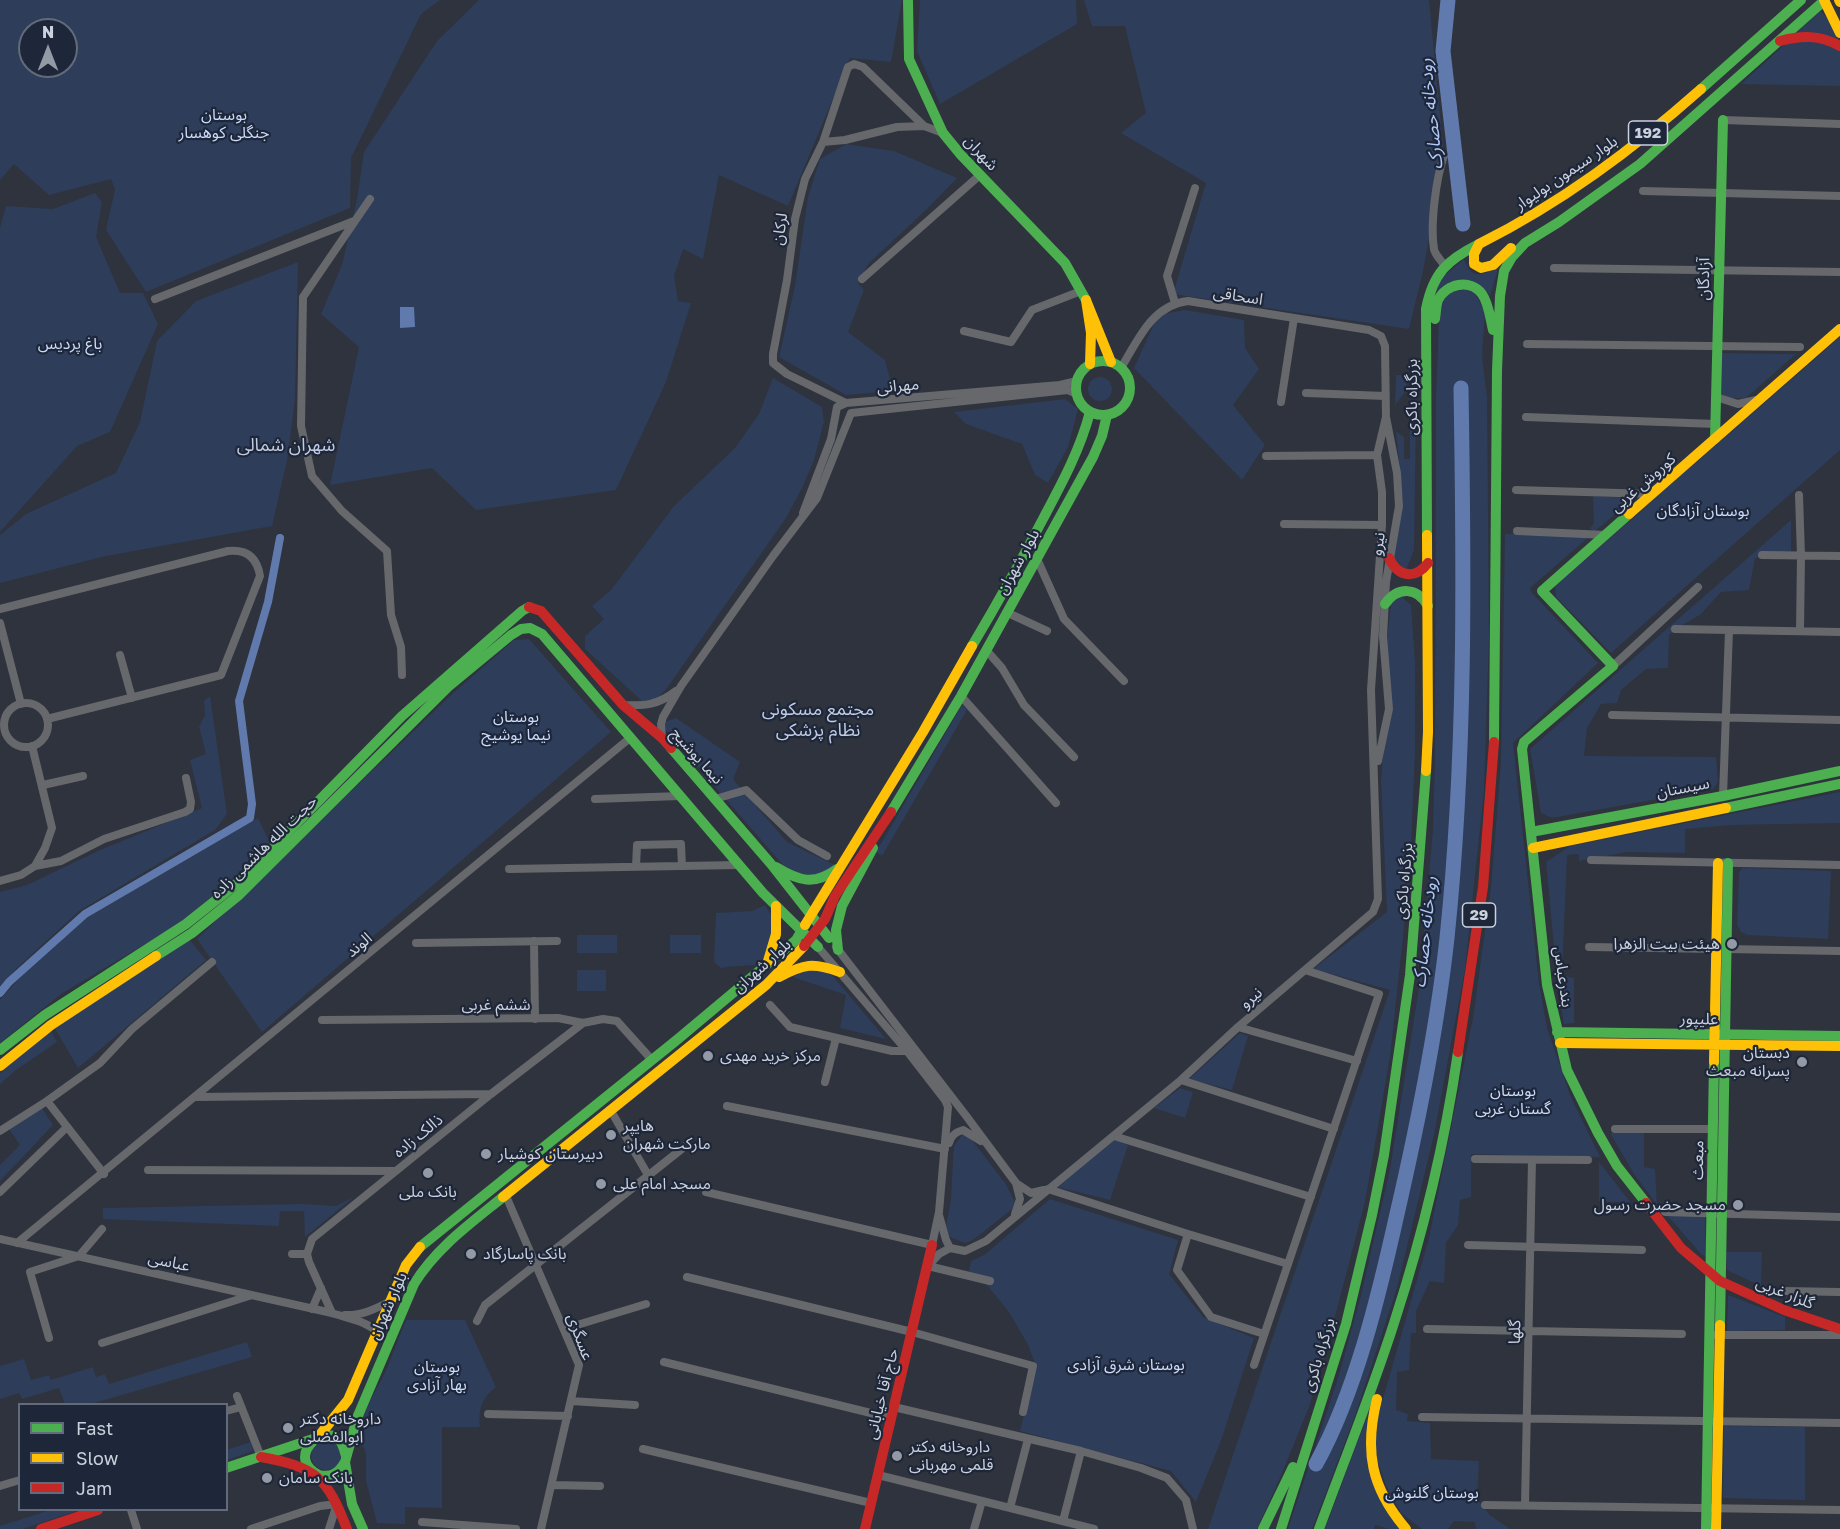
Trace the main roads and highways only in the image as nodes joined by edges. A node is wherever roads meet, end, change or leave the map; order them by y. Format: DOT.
graph roads {
  1 [pos="908,0"];
  2 [pos="1801,0"];
  3 [pos="1824,0"];
  4 [pos="1840,33"];
  5 [pos="1780,41"];
  6 [pos="1840,46"];
  7 [pos="1723,120"];
  8 [pos="1525,243"];
  9 [pos="1479,244"];
  10 [pos="1084,295"];
  11 [pos="1840,329"];
  12 [pos="1498,347"];
  13 [pos="1111,362"];
  14 [pos="1090,364"];
  15 [pos="1427,378"];
  16 [pos="1090,412"];
  17 [pos="1107,415"];
  18 [pos="1715,439"];
  19 [pos="1389,558"];
  20 [pos="1428,563"];
  21 [pos="1385,604"];
  22 [pos="1428,606"];
  23 [pos="529,607"];
  24 [pos="530,628"];
  25 [pos="1613,666"];
  26 [pos="1840,771"];
  27 [pos="1840,784"];
  28 [pos="886,821"];
  29 [pos="1531,832"];
  30 [pos="1533,848"];
  31 [pos="844,862"];
  32 [pos="1723,863"];
  33 [pos="771,864"];
  34 [pos="795,896"];
  35 [pos="780,909"];
  36 [pos="811,915"];
  37 [pos="820,927"];
  38 [pos="802,930"];
  39 [pos="829,938"];
  40 [pos="814,943"];
  41 [pos="838,950"];
  42 [pos="765,967"];
  43 [pos="840,972"];
  44 [pos="766,985"];
  45 [pos="1840,1036"];
  46 [pos="1558,1038"];
  47 [pos="1720,1040"];
  48 [pos="1840,1046"];
  49 [pos="0,1050"];
  50 [pos="0,1066"];
  51 [pos="1717,1213"];
  52 [pos="932,1245"];
  53 [pos="1710,1273"];
  54 [pos="1720,1281"];
  55 [pos="1394,1324"];
  56 [pos="1840,1329"];
  57 [pos="1714,1335"];
  58 [pos="1311,1429"];
  59 [pos="316,1437"];
  60 [pos="261,1457"];
  61 [pos="346,1459"];
  62 [pos="228,1467"];
  63 [pos="313,1473"];
  64 [pos="1711,1508"];
  65 [pos="92,1511"];
  66 [pos="41,1529"];
  67 [pos="347,1529"];
  68 [pos="363,1529"];
  69 [pos="865,1529"];
  70 [pos="1265,1529"];
  71 [pos="1281,1529"];
  72 [pos="1318,1529"];
  73 [pos="1406,1529"];
  74 [pos="1706,1529"];
  75 [pos="1716,1529"];
  1 -- 10 [label="main road, شهران"];
  2 -- 9 [label="main road, بلوار سیمون بولیوار / 192"];
  3 -- 4 [label="main road"];
  3 -- 5 [label="main road, بلوار سیمون بولیوار / 192"];
  5 -- 6 [label="main road"];
  5 -- 8 [label="main road, بلوار سیمون بولیوار / 192"];
  7 -- 18 [label="main road, آزادگان"];
  8 -- 9 [label="main road, بلوار سیمون بولیوار"];
  8 -- 12 [label="main road, 29"];
  9 -- 15 [label="main road, بزرگراه باکری"];
  10 -- 13 [label="main road, شهران"];
  10 -- 14 [label="main road"];
  11 -- 18 [label="main road, کوروش غربی"];
  12 -- 15 [label="main road"];
  12 -- 55 [label="main road, 29"];
  13 -- 14 [label="main road"];
  13 -- 17 [label="main road"];
  14 -- 16 [label="main road"];
  15 -- 20 [label="main road, بزرگراه باکری"];
  16 -- 17 [label="main road"];
  16 -- 31 [label="main road, بلوار شهران"];
  17 -- 28 [label="main road, بلوار شهران"];
  18 -- 25 [label="main road, کوروش غربی"];
  19 -- 20 [label="main road"];
  20 -- 22 [label="main road, بزرگراه باکری"];
  21 -- 22 [label="main road"];
  22 -- 58 [label="main road, بزرگراه باکری"];
  23 -- 24 [label="main road"];
  23 -- 33 [label="main road, نیما یوشیج"];
  23 -- 49 [label="main road"];
  24 -- 35 [label="main road"];
  24 -- 50 [label="main road, حجت الله هاشمی زاده"];
  25 -- 29 [label="main road, بندرعباس"];
  26 -- 29 [label="main road, سیستان"];
  27 -- 30 [label="main road, سیستان"];
  28 -- 37 [label="main road, بلوار شهران"];
  28 -- 41 [label="main road"];
  29 -- 30 [label="main road, بندرعباس"];
  30 -- 46 [label="main road, بندرعباس"];
  31 -- 33 [label="main road"];
  31 -- 36 [label="main road, بلوار شهران"];
  32 -- 47 [label="main road, مبعث"];
  33 -- 34 [label="main road, نیما یوشیج"];
  34 -- 35 [label="main road"];
  34 -- 36 [label="main road, نیما یوشیج"];
  35 -- 38 [label="main road"];
  35 -- 42 [label="main road"];
  36 -- 37 [label="main road, نیما یوشیج"];
  36 -- 38 [label="main road, بلوار شهران"];
  37 -- 39 [label="main road, نیما یوشیج"];
  37 -- 40 [label="main road, بلوار شهران"];
  38 -- 40 [label="main road"];
  38 -- 42 [label="main road, بلوار شهران"];
  40 -- 44 [label="main road, بلوار شهران"];
  42 -- 59 [label="main road, بلوار شهران"];
  43 -- 44 [label="main road"];
  44 -- 61 [label="main road, بلوار شهران"];
  45 -- 47 [label="main road, علیپور"];
  46 -- 47 [label="main road, علیپور"];
  46 -- 53 [label="main road, بندرعباس"];
  47 -- 48 [label="main road, علیپور"];
  47 -- 51 [label="main road, مبعث"];
  47 -- 51 [label="main road, مبعث"];
  51 -- 53 [label="main road, مبعث"];
  51 -- 54 [label="main road, مبعث"];
  52 -- 69 [label="main road, حاج آقا خیابانی"];
  53 -- 54 [label="main road, بندرعباس"];
  53 -- 57 [label="main road, مبعث"];
  54 -- 56 [label="main road, گلزار غربی"];
  54 -- 57 [label="main road, مبعث"];
  55 -- 72 [label="main road, 29"];
  55 -- 73 [label="main road"];
  57 -- 64 [label="main road, مبعث"];
  58 -- 70 [label="main road"];
  58 -- 71 [label="main road, بزرگراه باکری"];
  59 -- 60 [label="main road"];
  59 -- 61 [label="main road"];
  59 -- 63 [label="main road"];
  60 -- 62 [label="main road"];
  60 -- 63 [label="main road"];
  61 -- 63 [label="main road"];
  61 -- 68 [label="main road, بلوار شهران"];
  63 -- 67 [label="main road"];
  64 -- 74 [label="main road, مبعث"];
  64 -- 75 [label="main road, مبعث"];
  65 -- 66 [label="main road"];
}
